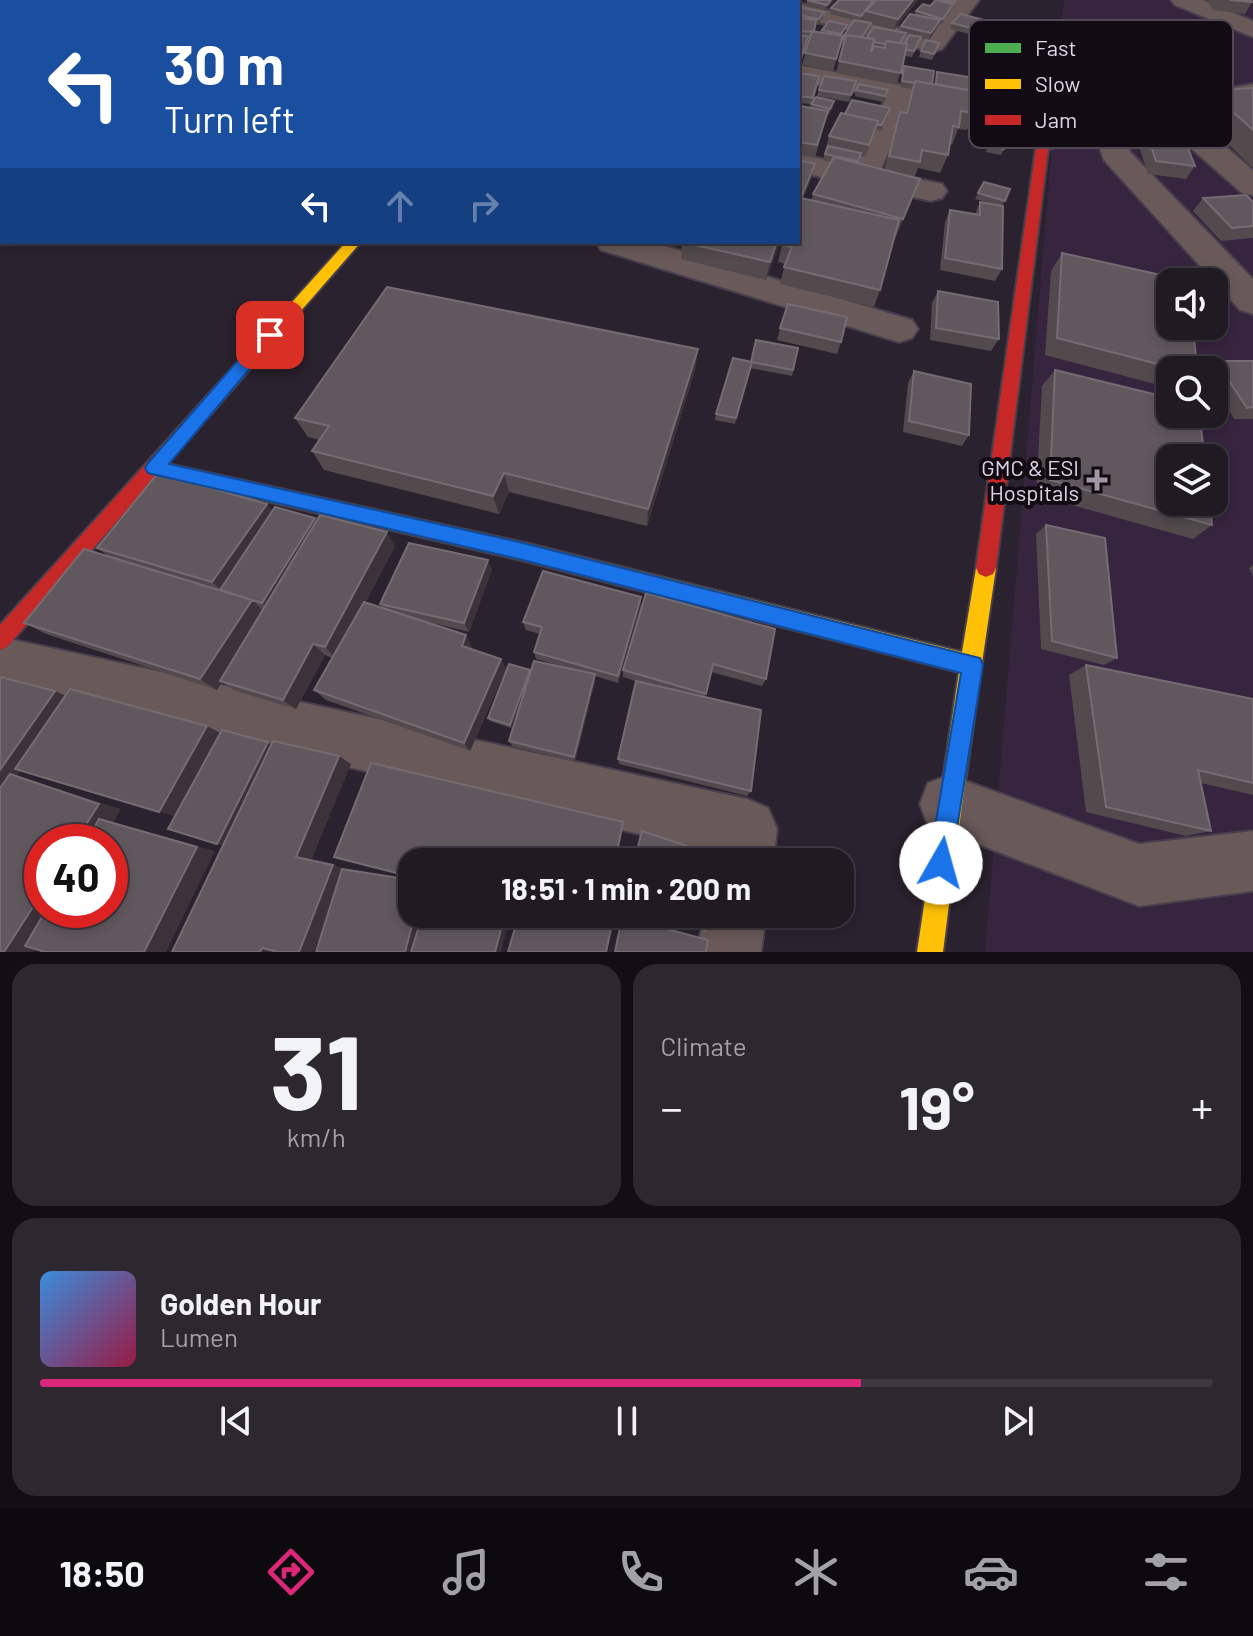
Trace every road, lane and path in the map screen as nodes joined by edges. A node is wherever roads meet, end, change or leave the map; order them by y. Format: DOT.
graph roads {
  1 [pos="967,0"];
  2 [pos="1183,0"];
  3 [pos="800,11"];
  4 [pos="1230,20"];
  5 [pos="1233,21"];
  6 [pos="1253,30"];
  7 [pos="800,73"];
  8 [pos="1253,92"];
  9 [pos="902,93"];
  10 [pos="1233,96"];
  11 [pos="969,106"];
  12 [pos="1042,148"];
  13 [pos="1114,148"];
  14 [pos="1209,148"];
  15 [pos="800,163"];
  16 [pos="861,177"];
  17 [pos="1253,186"];
  18 [pos="931,191"];
  19 [pos="352,244"];
  20 [pos="620,244"];
  21 [pos="1253,301"];
  22 [pos="899,329"];
  23 [pos="154,468"];
  24 [pos="0,640"];
  25 [pos="0,662"];
  26 [pos="973,665"];
  27 [pos="949,804"];
  28 [pos="745,848"];
  29 [pos="1253,861"];
  30 [pos="733,928"];
  31 [pos="729,952"];
  32 [pos="930,952"];
  1 -- 3 [label="street"];
  2 -- 4 [label="street"];
  5 -- 6 [label="street"];
  7 -- 9 [label="street"];
  8 -- 10 [label="street"];
  9 -- 11 [label="street"];
  9 -- 16 [label="street"];
  12 -- 26 [label="street"];
  13 -- 21 [label="street"];
  14 -- 17 [label="street"];
  15 -- 16 [label="street"];
  16 -- 18 [label="street"];
  19 -- 23 [label="street"];
  20 -- 22 [label="street"];
  23 -- 24 [label="street"];
  23 -- 26 [label="street"];
  25 -- 28 [label="street"];
  26 -- 27 [label="street"];
  27 -- 29 [label="street"];
  27 -- 32 [label="street"];
  30 -- 31 [label="street"];
}
